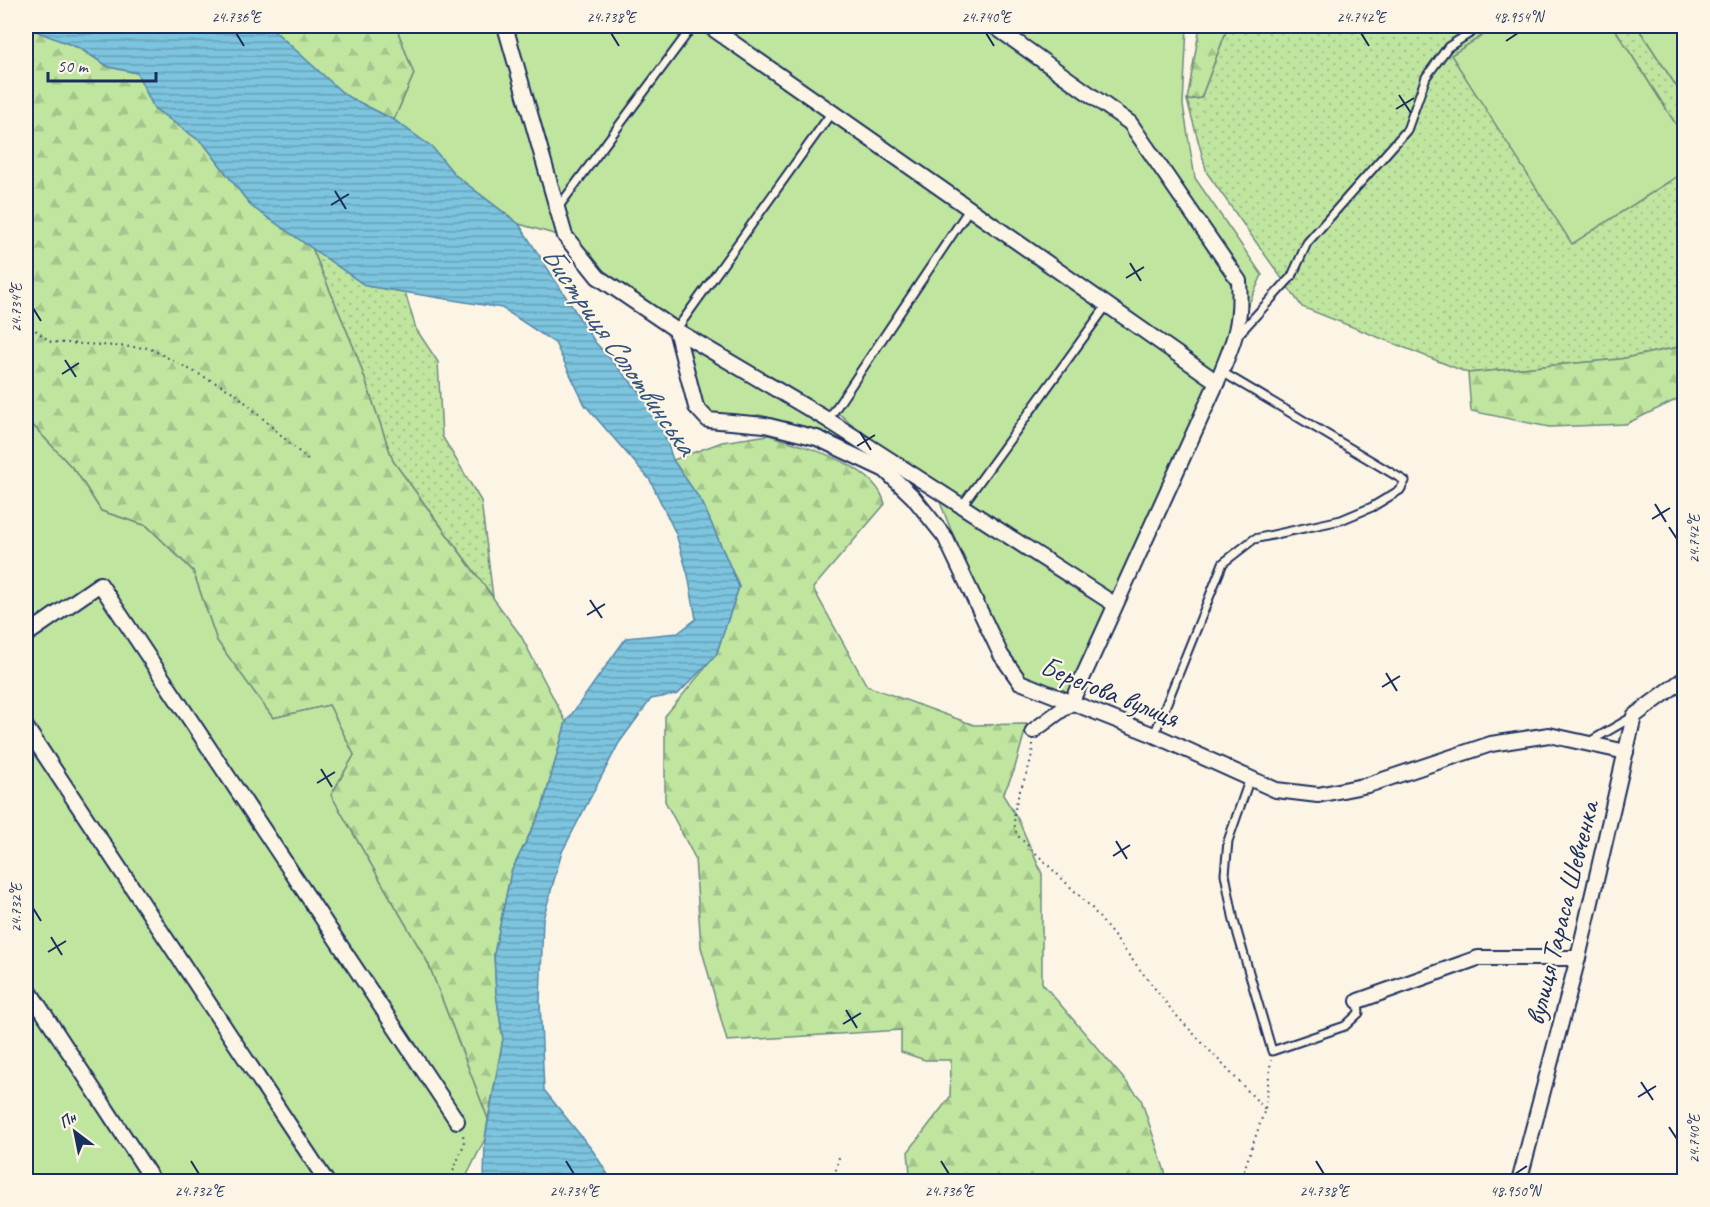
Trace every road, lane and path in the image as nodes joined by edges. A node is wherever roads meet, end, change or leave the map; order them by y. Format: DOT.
graph roads {
  1 [pos="505,26"];
  2 [pos="693,26"];
  3 [pos="709,26"];
  4 [pos="994,26"];
  5 [pos="1481,26"];
  6 [pos="832,112"];
  7 [pos="970,208"];
  8 [pos="557,210"];
  9 [pos="1107,304"];
  10 [pos="26,323"];
  11 [pos="676,330"];
  12 [pos="1237,337"];
  13 [pos="1219,377"];
  14 [pos="828,420"];
  15 [pos="309,462"];
  16 [pos="961,507"];
  17 [pos="1114,604"];
  18 [pos="26,634"];
  19 [pos="1684,680"];
  20 [pos="1071,703"];
  21 [pos="1634,716"];
  22 [pos="26,727"];
  23 [pos="1033,731"];
  24 [pos="1154,735"];
  25 [pos="1587,743"];
  26 [pos="1626,752"];
  27 [pos="1250,778"];
  28 [pos="1578,958"];
  29 [pos="26,986"];
  30 [pos="1358,1001"];
  31 [pos="1272,1051"];
  32 [pos="1265,1109"];
  33 [pos="457,1121"];
  34 [pos="840,1153"];
  35 [pos="154,1182"];
  36 [pos="327,1182"];
  37 [pos="449,1182"];
  38 [pos="833,1182"];
  39 [pos="1240,1182"];
  40 [pos="1519,1182"];
  1 -- 8 [label="street"];
  2 -- 8 [label="lane"];
  3 -- 6 [label="street"];
  4 -- 12 [label="street"];
  5 -- 12 [label="lane"];
  6 -- 7 [label="street"];
  6 -- 11 [label="lane"];
  7 -- 9 [label="street"];
  7 -- 14 [label="lane"];
  8 -- 11 [label="street"];
  9 -- 13 [label="street"];
  9 -- 16 [label="lane"];
  10 -- 15 [label="path"];
  11 -- 14 [label="street"];
  11 -- 20 [label="street, Берегова вулиця"];
  12 -- 13 [label="street"];
  13 -- 17 [label="street"];
  13 -- 24 [label="lane"];
  14 -- 16 [label="street"];
  16 -- 17 [label="street"];
  17 -- 20 [label="street"];
  18 -- 33 [label="street"];
  19 -- 21 [label="street"];
  20 -- 23 [label="street"];
  20 -- 24 [label="street, Берегова вулиця"];
  21 -- 25 [label="lane"];
  21 -- 26 [label="street, вулиця Тараса Шевченка"];
  22 -- 36 [label="street"];
  23 -- 32 [label="path"];
  24 -- 27 [label="street, Берегова вулиця"];
  25 -- 26 [label="street, Берегова вулиця"];
  25 -- 27 [label="street, Берегова вулиця"];
  26 -- 28 [label="street, вулиця Тараса Шевченка"];
  27 -- 31 [label="lane"];
  28 -- 30 [label="street"];
  28 -- 40 [label="street, вулиця Тараса Шевченка"];
  29 -- 35 [label="street"];
  30 -- 31 [label="lane"];
  31 -- 32 [label="path"];
  32 -- 39 [label="path"];
  33 -- 37 [label="path"];
  34 -- 38 [label="path"];
}
